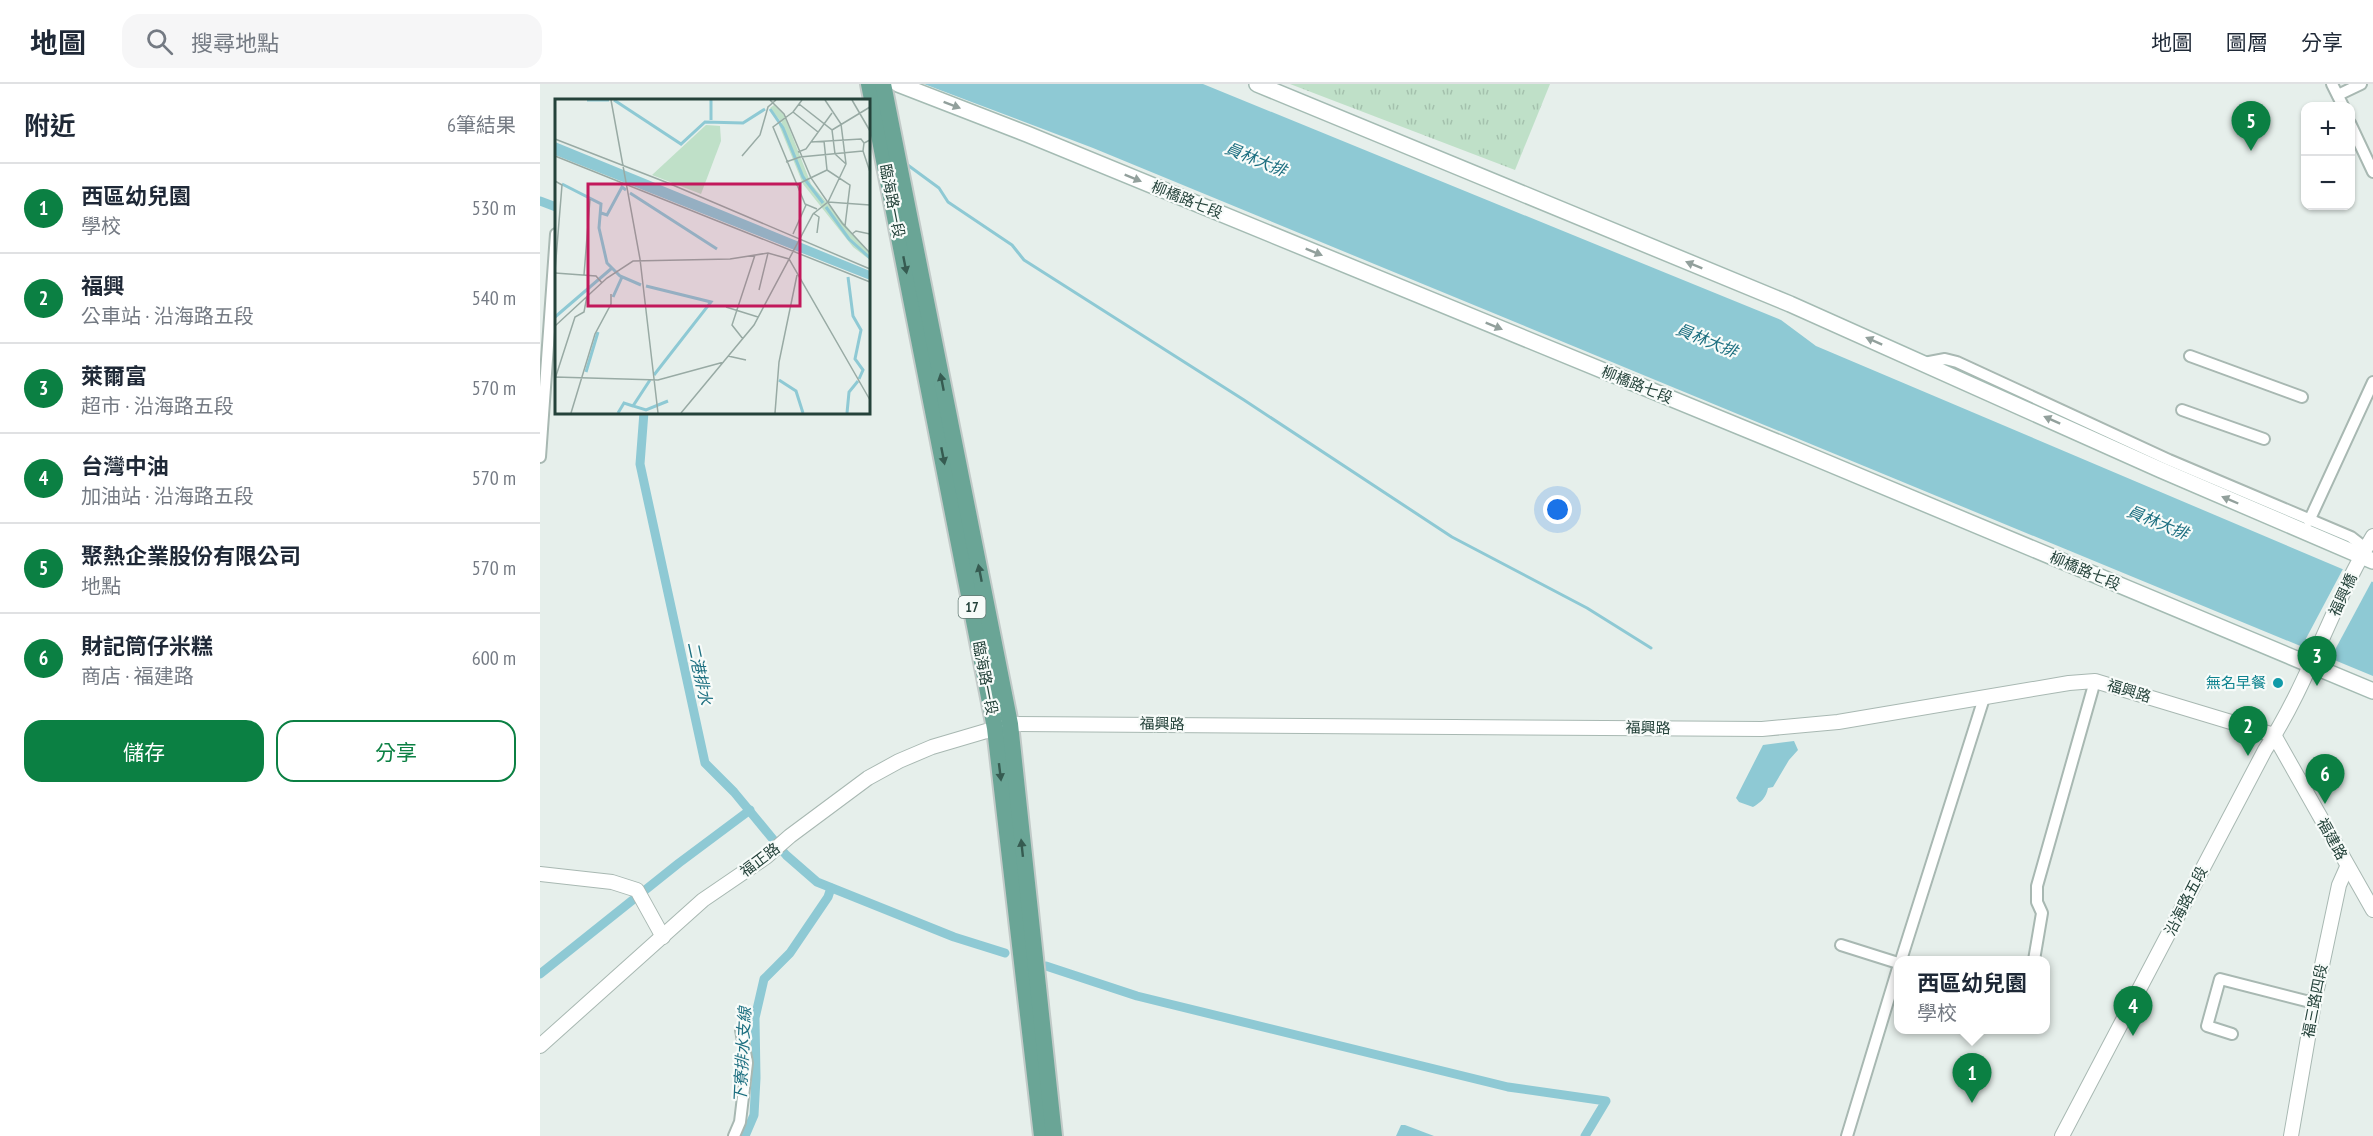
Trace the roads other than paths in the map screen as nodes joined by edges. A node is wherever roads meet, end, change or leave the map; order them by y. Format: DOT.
graph roads {
  1 [pos="869,84"];
  2 [pos="883,84"];
  3 [pos="898,84"];
  4 [pos="1257,84"];
  5 [pos="2332,84"];
  6 [pos="2361,84"];
  7 [pos="2338,95"];
  8 [pos="2341,102"];
  9 [pos="2355,134"];
  10 [pos="2373,172"];
  11 [pos="555,248"];
  12 [pos="2190,356"];
  13 [pos="1924,363"];
  14 [pos="2373,382"];
  15 [pos="2302,397"];
  16 [pos="2182,410"];
  17 [pos="2264,439"];
  18 [pos="540,457"];
  19 [pos="2309,521"];
  20 [pos="2373,536"];
  21 [pos="2367,559"];
  22 [pos="2313,660"];
  23 [pos="2095,681"];
  24 [pos="2373,691"];
  25 [pos="1984,698"];
  26 [pos="1003,726"];
  27 [pos="2274,735"];
  28 [pos="2347,867"];
  29 [pos="540,874"];
  30 [pos="2373,910"];
  31 [pos="663,937"];
  32 [pos="1841,945"];
  33 [pos="1902,956"];
  34 [pos="2035,956"];
  35 [pos="1894,960"];
  36 [pos="1894,984"];
  37 [pos="2314,1004"];
  38 [pos="741,1030"];
  39 [pos="2232,1034"];
  40 [pos="540,1046"];
  41 [pos="734,1136"];
  42 [pos="1041,1136"];
  43 [pos="1054,1136"];
  44 [pos="1847,1136"];
  45 [pos="2062,1136"];
  46 [pos="2291,1136"];
  1 -- 26 [label="main road, 臨海路一段 / 17, one-way"];
  26 -- 2 [label="main road, 臨海路一段 / 17, one-way"];
  3 -- 22 [label="main road, 柳橋路七段, one-way"];
  13 -- 4 [label="main road, one-way"];
  5 -- 7 [label="street"];
  6 -- 7 [label="street"];
  7 -- 8 [label="street"];
  9 -- 10 [label="street"];
  11 -- 18 [label="street"];
  12 -- 15 [label="street"];
  13 -- 19 [label="street"];
  21 -- 13 [label="main road, one-way"];
  14 -- 19 [label="street"];
  16 -- 17 [label="street"];
  19 -- 21 [label="street"];
  20 -- 21 [label="street"];
  21 -- 22 [label="street, 福興橋"];
  22 -- 24 [label="main road, 柳橋路七段"];
  22 -- 27 [label="street, 沿海路五段"];
  23 -- 25 [label="street, 福興路"];
  23 -- 27 [label="street, 福興路"];
  23 -- 34 [label="street"];
  25 -- 26 [label="street, 福興路"];
  25 -- 33 [label="street"];
  26 -- 31 [label="street, 福正路"];
  26 -- 42 [label="main road, 臨海路一段 / 17, one-way"];
  43 -- 26 [label="main road, 臨海路一段 / 17, one-way"];
  27 -- 28 [label="street, 福建路"];
  27 -- 45 [label="street, 沿海路五段"];
  28 -- 30 [label="street, 福建路"];
  28 -- 37 [label="street, 福三路四段"];
  29 -- 31 [label="street"];
  31 -- 40 [label="street, 福正路"];
  32 -- 35 [label="street"];
  36 -- 44 [label="street"];
  37 -- 39 [label="street"];
  37 -- 46 [label="street, 福三路四段"];
  38 -- 41 [label="street"];
}
